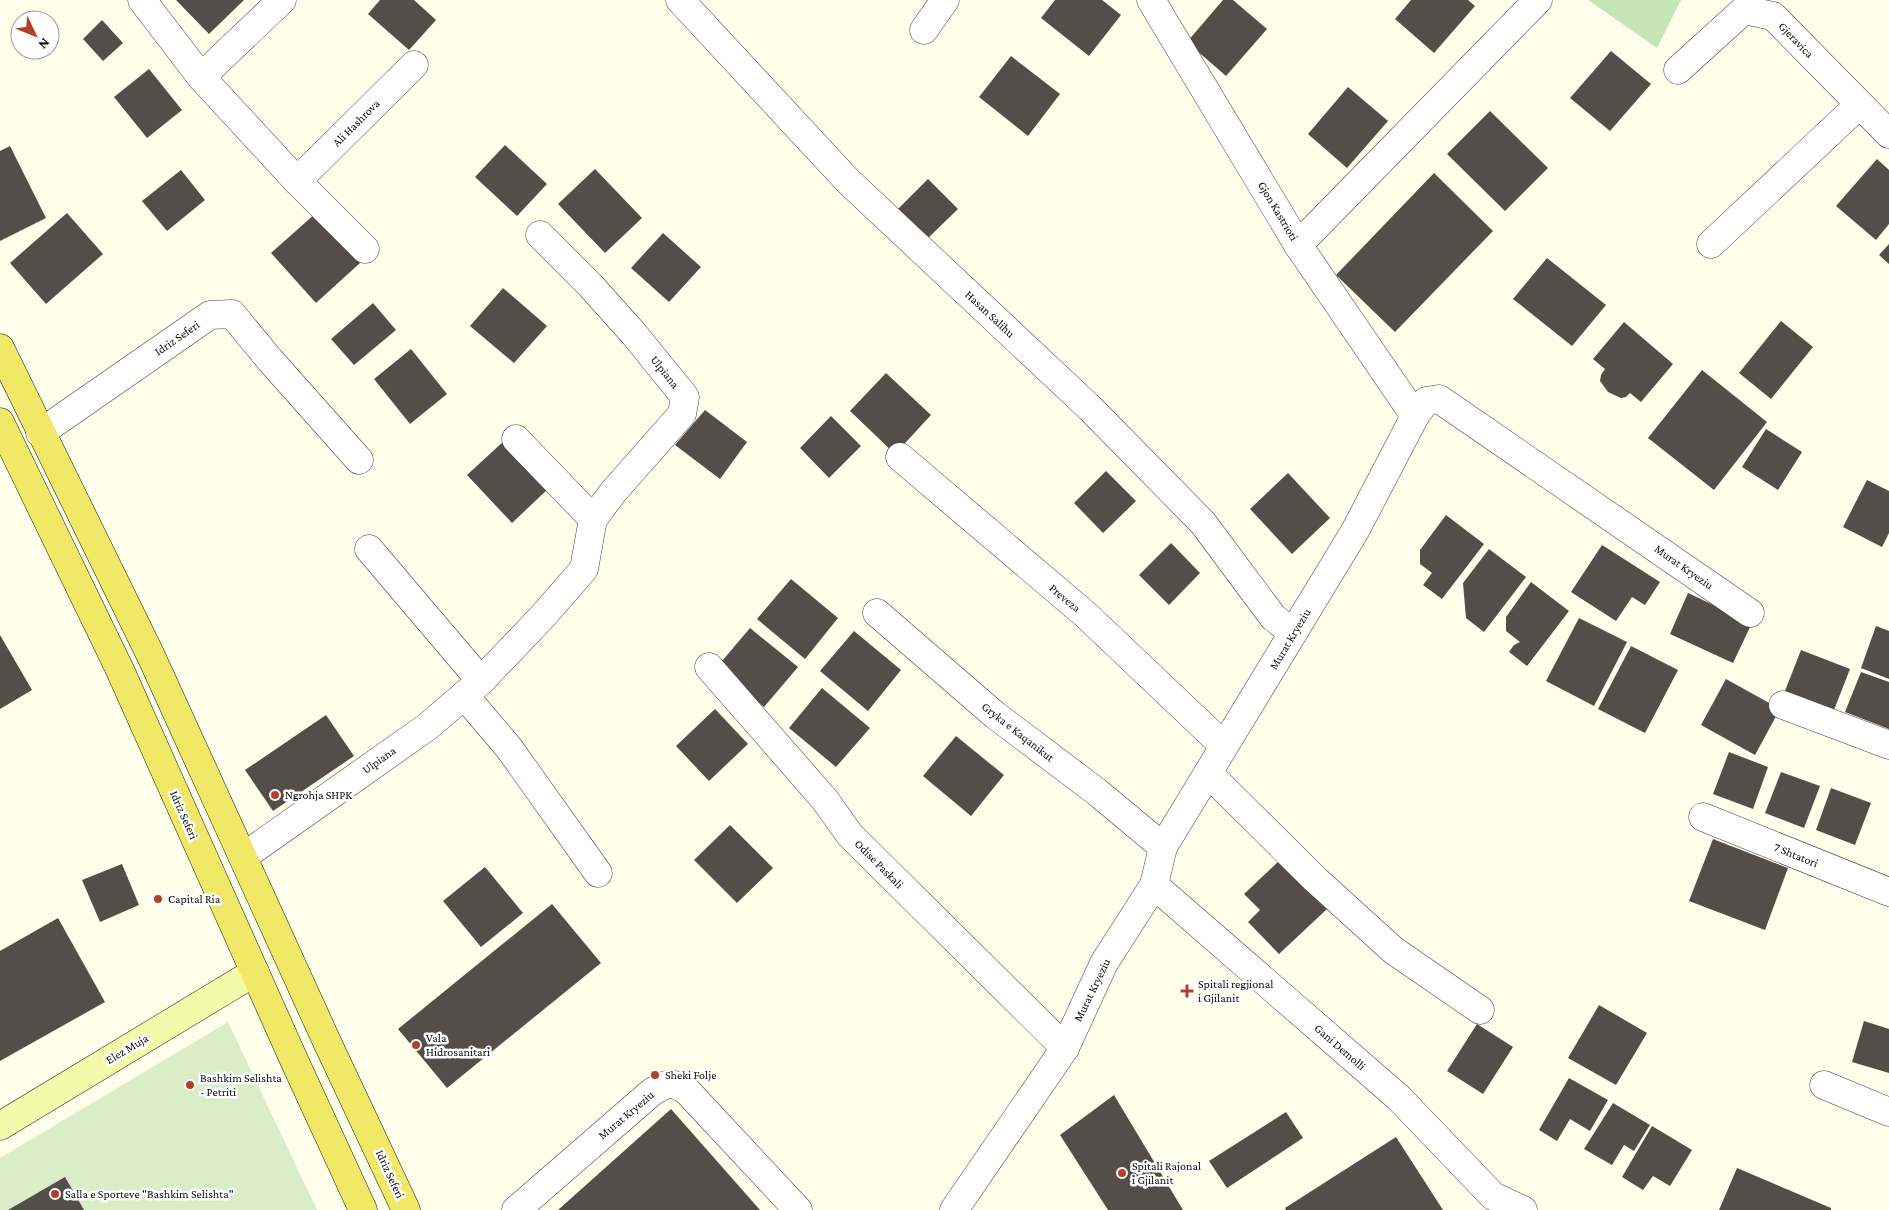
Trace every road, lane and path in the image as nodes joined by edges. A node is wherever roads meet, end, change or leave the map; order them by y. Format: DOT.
graph roads {
  1 [pos="142,0"];
  2 [pos="282,0"];
  3 [pos="680,0"];
  4 [pos="945,0"];
  5 [pos="1151,0"];
  6 [pos="1538,0"];
  7 [pos="1765,8"];
  8 [pos="924,30"];
  9 [pos="414,65"];
  10 [pos="1678,70"];
  11 [pos="201,77"];
  12 [pos="1859,105"];
  13 [pos="1889,134"];
  14 [pos="297,181"];
  15 [pos="540,235"];
  16 [pos="1711,244"];
  17 [pos="1298,245"];
  18 [pos="365,249"];
  19 [pos="0,348"];
  20 [pos="1415,416"];
  21 [pos="0,422"];
  22 [pos="40,433"];
  23 [pos="516,439"];
  24 [pos="900,457"];
  25 [pos="359,460"];
  26 [pos="593,518"];
  27 [pos="369,549"];
  28 [pos="1750,613"];
  29 [pos="877,614"];
  30 [pos="1294,633"];
  31 [pos="709,667"];
  32 [pos="472,688"];
  33 [pos="1783,705"];
  34 [pos="1889,745"];
  35 [pos="1224,746"];
  36 [pos="1208,773"];
  37 [pos="1703,817"];
  38 [pos="1162,847"];
  39 [pos="243,857"];
  40 [pos="598,873"];
  41 [pos="1154,885"];
  42 [pos="1889,892"];
  43 [pos="255,972"];
  44 [pos="1480,1010"];
  45 [pos="1065,1048"];
  46 [pos="1824,1085"];
  47 [pos="1889,1112"];
  48 [pos="0,1126"];
  49 [pos="363,1210"];
  50 [pos="406,1210"];
  51 [pos="516,1210"];
  52 [pos="798,1210"];
  53 [pos="954,1210"];
  54 [pos="1524,1210"];
  1 -- 11 [label="street"];
  2 -- 11 [label="street"];
  3 -- 30 [label="street, Hasan Salihu"];
  4 -- 8 [label="street"];
  5 -- 17 [label="street, Gjon Kastrioti"];
  6 -- 17 [label="street"];
  7 -- 10 [label="street, Gjeravica"];
  7 -- 12 [label="street, Gjeravica"];
  9 -- 14 [label="street, Ali Hashrova"];
  11 -- 14 [label="street"];
  12 -- 13 [label="street, Gjeravica"];
  12 -- 16 [label="street"];
  14 -- 18 [label="street"];
  15 -- 26 [label="street, Ulpiana"];
  17 -- 20 [label="street, Gjon Kastrioti"];
  19 -- 22 [label="main road, Idriz Seferi"];
  20 -- 28 [label="street, Murat Kryeziu"];
  20 -- 30 [label="street, Murat Kryeziu"];
  21 -- 43 [label="main road, Idriz Seferi"];
  22 -- 25 [label="street, Idriz Seferi"];
  22 -- 39 [label="main road, Idriz Seferi"];
  23 -- 26 [label="street"];
  24 -- 35 [label="street, Preveza"];
  26 -- 32 [label="street, Ulpiana"];
  27 -- 32 [label="street"];
  29 -- 38 [label="street, Gryka e Kaqanikut"];
  30 -- 35 [label="street, Murat Kryeziu"];
  31 -- 45 [label="street, Odise Paskali"];
  32 -- 39 [label="street, Ulpiana"];
  32 -- 40 [label="street"];
  33 -- 34 [label="street"];
  35 -- 36 [label="street, Murat Kryeziu"];
  36 -- 38 [label="street, Murat Kryeziu"];
  36 -- 44 [label="street"];
  37 -- 42 [label="street, 7 Shtatori"];
  38 -- 41 [label="street, Murat Kryeziu"];
  39 -- 50 [label="main road, Idriz Seferi"];
  41 -- 45 [label="street, Murat Kryeziu"];
  41 -- 54 [label="street, Gani Demolli"];
  43 -- 48 [label="main road, Elez Muja"];
  43 -- 49 [label="main road, Idriz Seferi"];
  45 -- 53 [label="street, Murat Kryeziu"];
  46 -- 47 [label="street"];
  51 -- 52 [label="street, Murat Kryeziu"];
}
